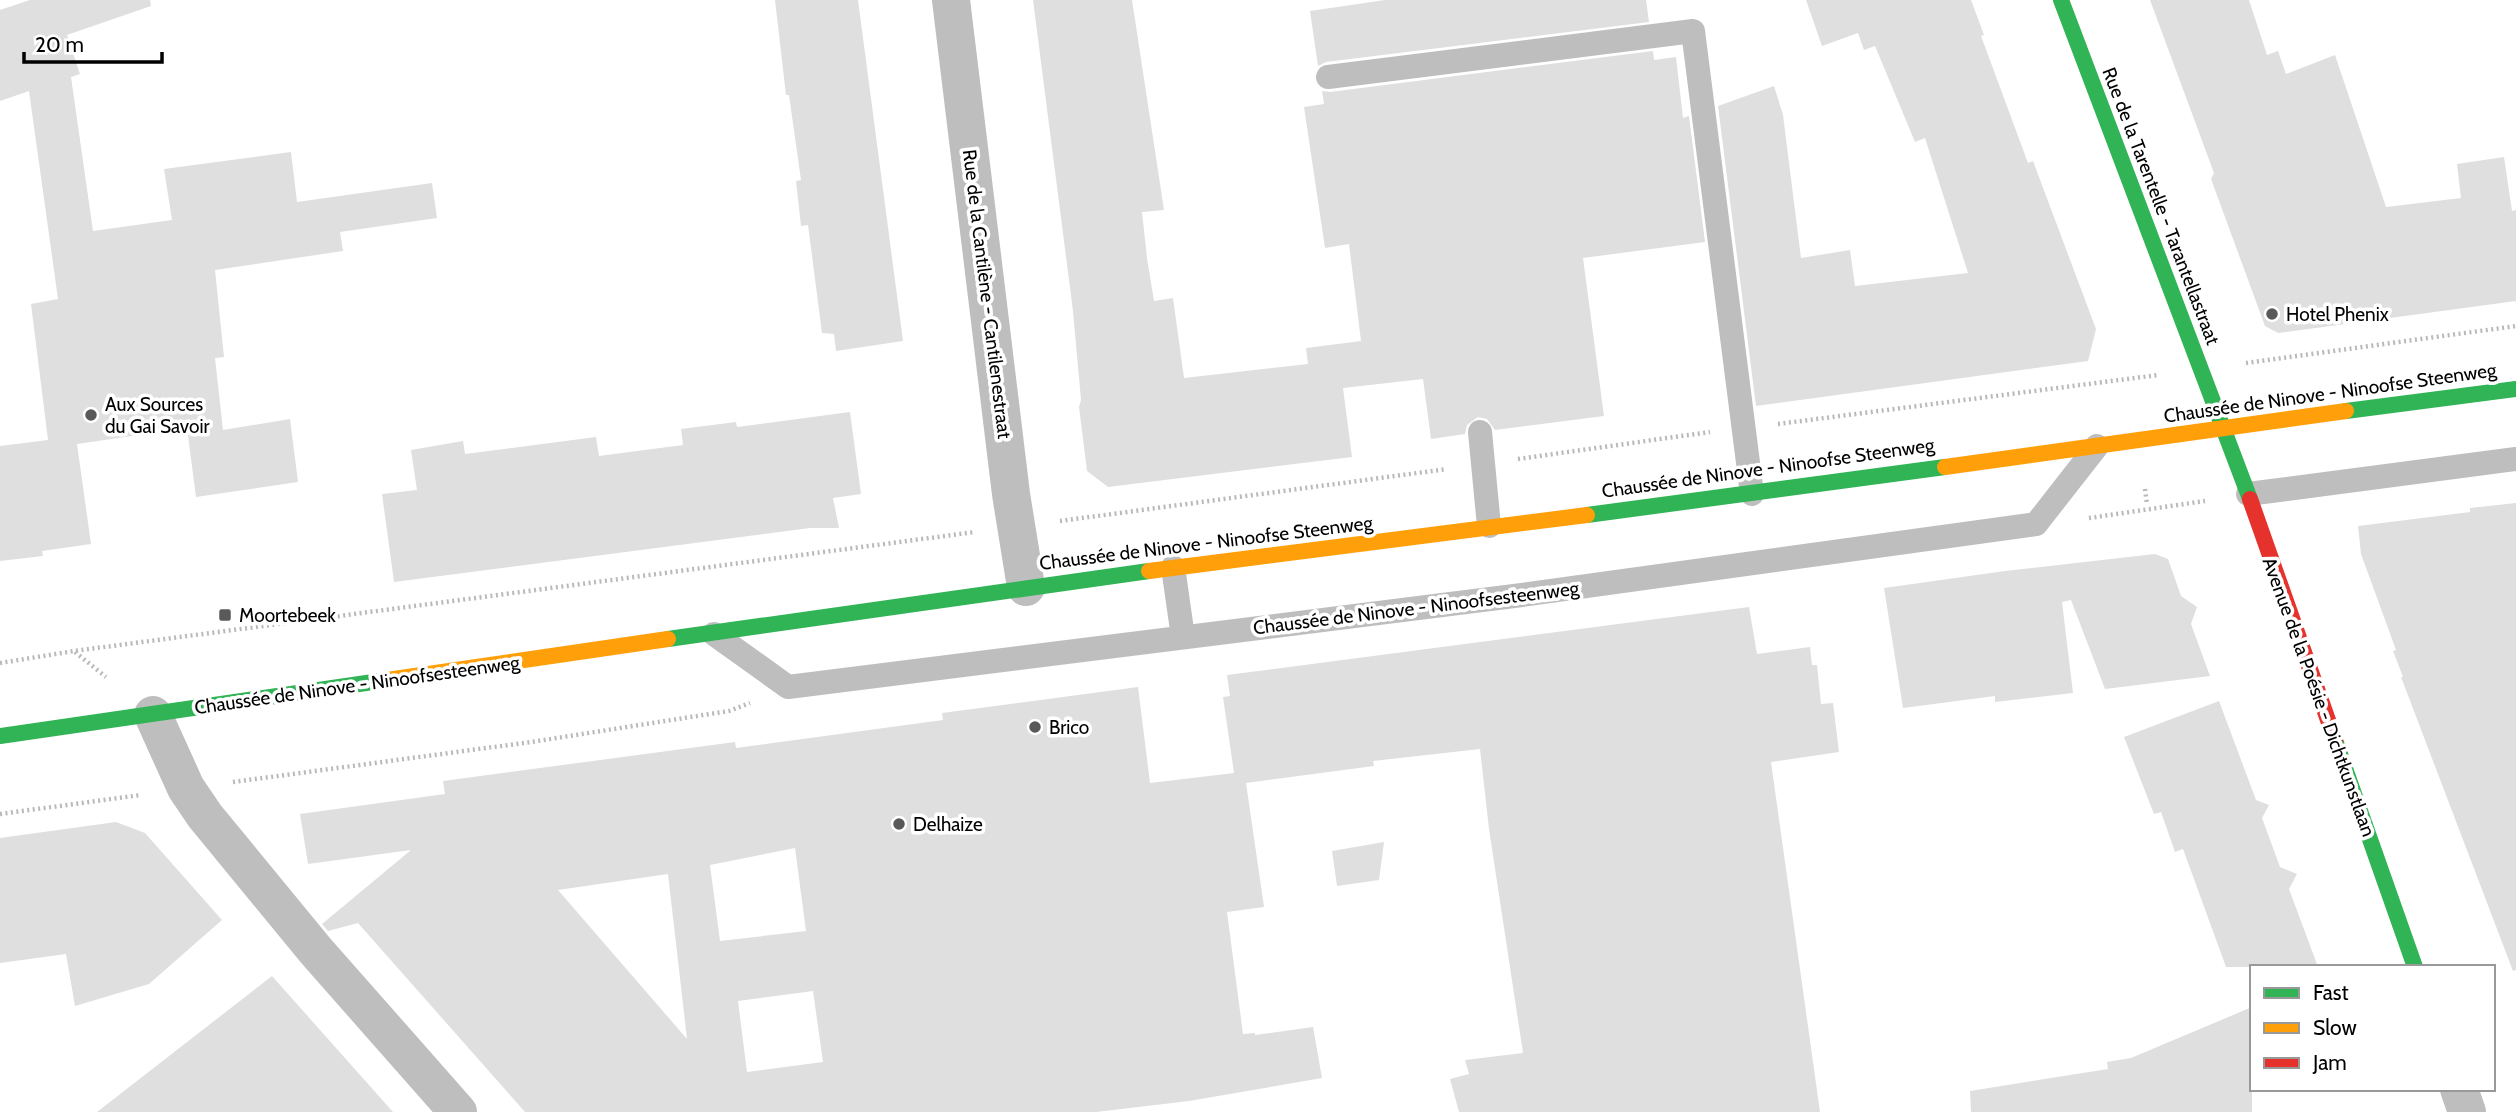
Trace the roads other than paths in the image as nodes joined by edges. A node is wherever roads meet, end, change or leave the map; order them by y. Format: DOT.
graph roads {
  1 [pos="951,0"];
  2 [pos="2061,0"];
  3 [pos="1328,77"];
  4 [pos="2516,389"];
  5 [pos="2224,427"];
  6 [pos="1480,432"];
  7 [pos="2097,446"];
  8 [pos="2516,459"];
  9 [pos="1752,494"];
  10 [pos="2248,494"];
  11 [pos="1489,526"];
  12 [pos="1173,568"];
  13 [pos="1026,587"];
  14 [pos="714,634"];
  15 [pos="1183,637"];
  16 [pos="153,715"];
  17 [pos="0,736"];
  18 [pos="2414,965"];
  19 [pos="2460,1091"];
  20 [pos="458,1112"];
  21 [pos="2467,1112"];
  1 -- 13 [label="street, Rue de la Cantilène - Cantilenestraat"];
  2 -- 5 [label="main road, Rue de la Tarentelle - Tarantellastraat"];
  3 -- 9 [label="lane"];
  4 -- 5 [label="main road, Chaussée de Ninove - Ninoofse Steenweg"];
  5 -- 7 [label="main road, Chaussée de Ninove - Ninoofse Steenweg"];
  5 -- 10 [label="main road, Avenue de la Poésie - Dichtkunstlaan"];
  6 -- 11 [label="lane"];
  7 -- 9 [label="main road, Chaussée de Ninove - Ninoofse Steenweg"];
  7 -- 15 [label="lane, Chaussée de Ninove - Ninoofsesteenweg"];
  8 -- 10 [label="lane"];
  9 -- 11 [label="main road, Chaussée de Ninove - Ninoofse Steenweg"];
  10 -- 18 [label="main road, Avenue de la Poésie - Dichtkunstlaan"];
  11 -- 12 [label="main road, Chaussée de Ninove - Ninoofse Steenweg"];
  12 -- 13 [label="main road, Chaussée de Ninove - Ninoofse Steenweg"];
  12 -- 15 [label="lane"];
  13 -- 14 [label="main road, Chaussée de Ninove - Ninoofsesteenweg"];
  14 -- 15 [label="lane, Chaussée de Ninove - Ninoofsesteenweg"];
  14 -- 16 [label="main road, Chaussée de Ninove - Ninoofsesteenweg"];
  16 -- 17 [label="main road, Chaussée de Ninove - Ninoofsesteenweg"];
  16 -- 20 [label="street"];
  19 -- 21 [label="street"];
}
